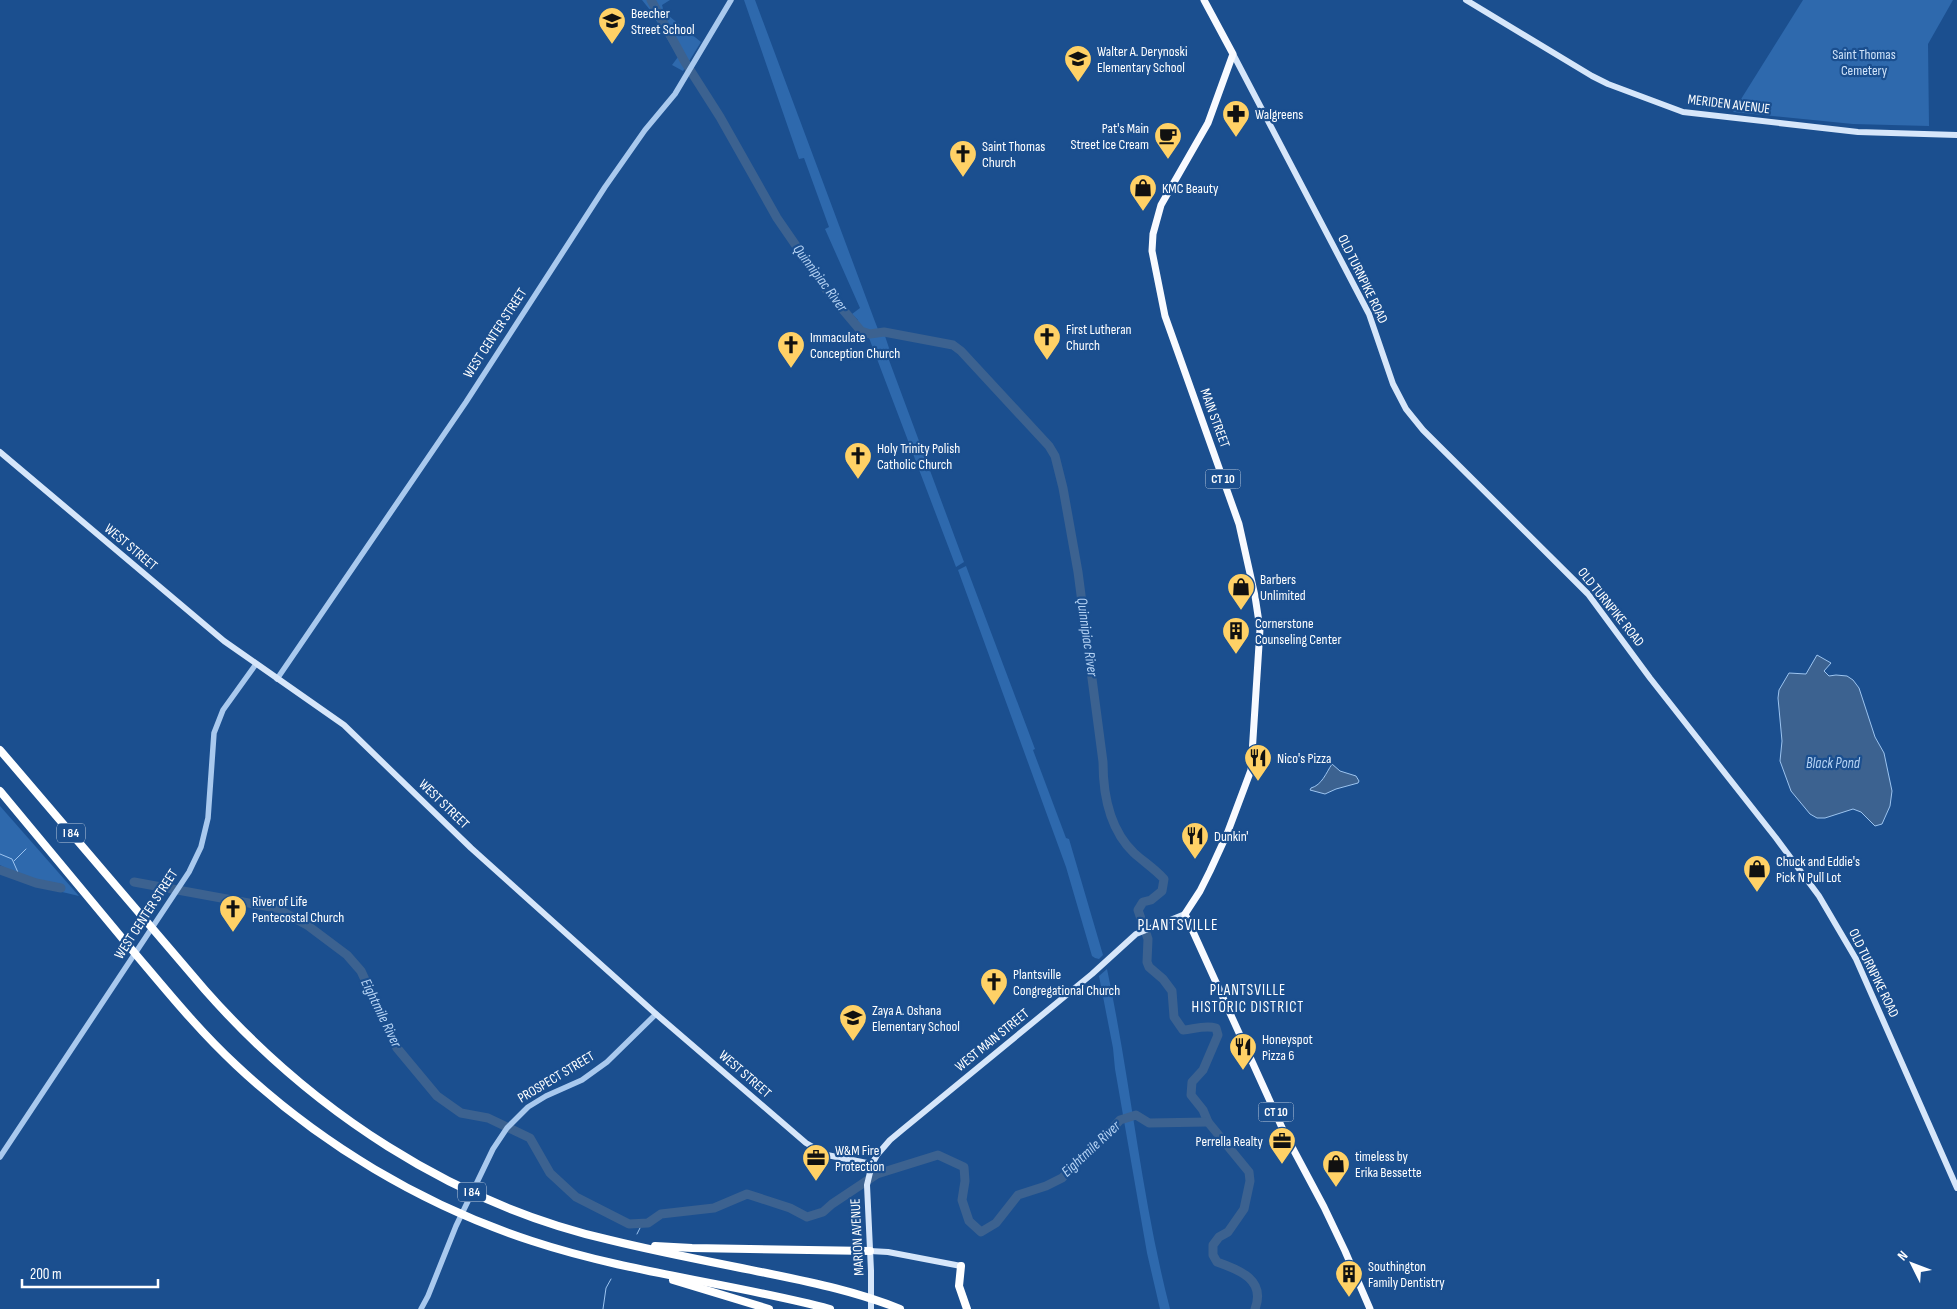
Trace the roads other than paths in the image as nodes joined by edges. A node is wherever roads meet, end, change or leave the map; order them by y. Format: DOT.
graph roads {
  1 [pos="731,0"];
  2 [pos="1204,0"];
  3 [pos="1466,0"];
  4 [pos="1233,54"];
  5 [pos="1957,135"];
  6 [pos="0,452"];
  7 [pos="256,664"];
  8 [pos="277,679"];
  9 [pos="0,750"];
  10 [pos="0,791"];
  11 [pos="1185,914"];
  12 [pos="656,1014"];
  13 [pos="0,1157"];
  14 [pos="872,1164"];
  15 [pos="1957,1188"];
  16 [pos="607,1240"];
  17 [pos="870,1251"];
  18 [pos="625,1266"];
  19 [pos="961,1266"];
  20 [pos="421,1309"];
  21 [pos="769,1309"];
  22 [pos="830,1309"];
  23 [pos="872,1309"];
  24 [pos="900,1309"];
  25 [pos="967,1309"];
  26 [pos="1370,1309"];
  1 -- 8 [label="street, WEST CENTER STREET"];
  2 -- 4 [label="highway"];
  3 -- 5 [label="main road, MERIDEN AVENUE"];
  4 -- 11 [label="highway, MAIN STREET / CT 10"];
  4 -- 15 [label="main road, OLD TURNPIKE ROAD"];
  6 -- 7 [label="main road, WEST STREET"];
  7 -- 8 [label="main road, WEST STREET"];
  7 -- 13 [label="street, WEST CENTER STREET"];
  8 -- 12 [label="main road, WEST STREET"];
  9 -- 16 [label="highway, I 84"];
  10 -- 18 [label="highway, I 84"];
  11 -- 14 [label="main road, WEST MAIN STREET"];
  11 -- 26 [label="highway, CT 10"];
  12 -- 14 [label="main road, WEST STREET"];
  12 -- 20 [label="street, PROSPECT STREET"];
  14 -- 17 [label="main road, MARION AVENUE"];
  16 -- 17 [label="highway"];
  16 -- 24 [label="highway, I 84"];
  17 -- 19 [label="main road"];
  17 -- 23 [label="main road, MARION AVENUE"];
  18 -- 21 [label="highway"];
  18 -- 22 [label="highway, I 84"];
  19 -- 25 [label="highway"];
}
